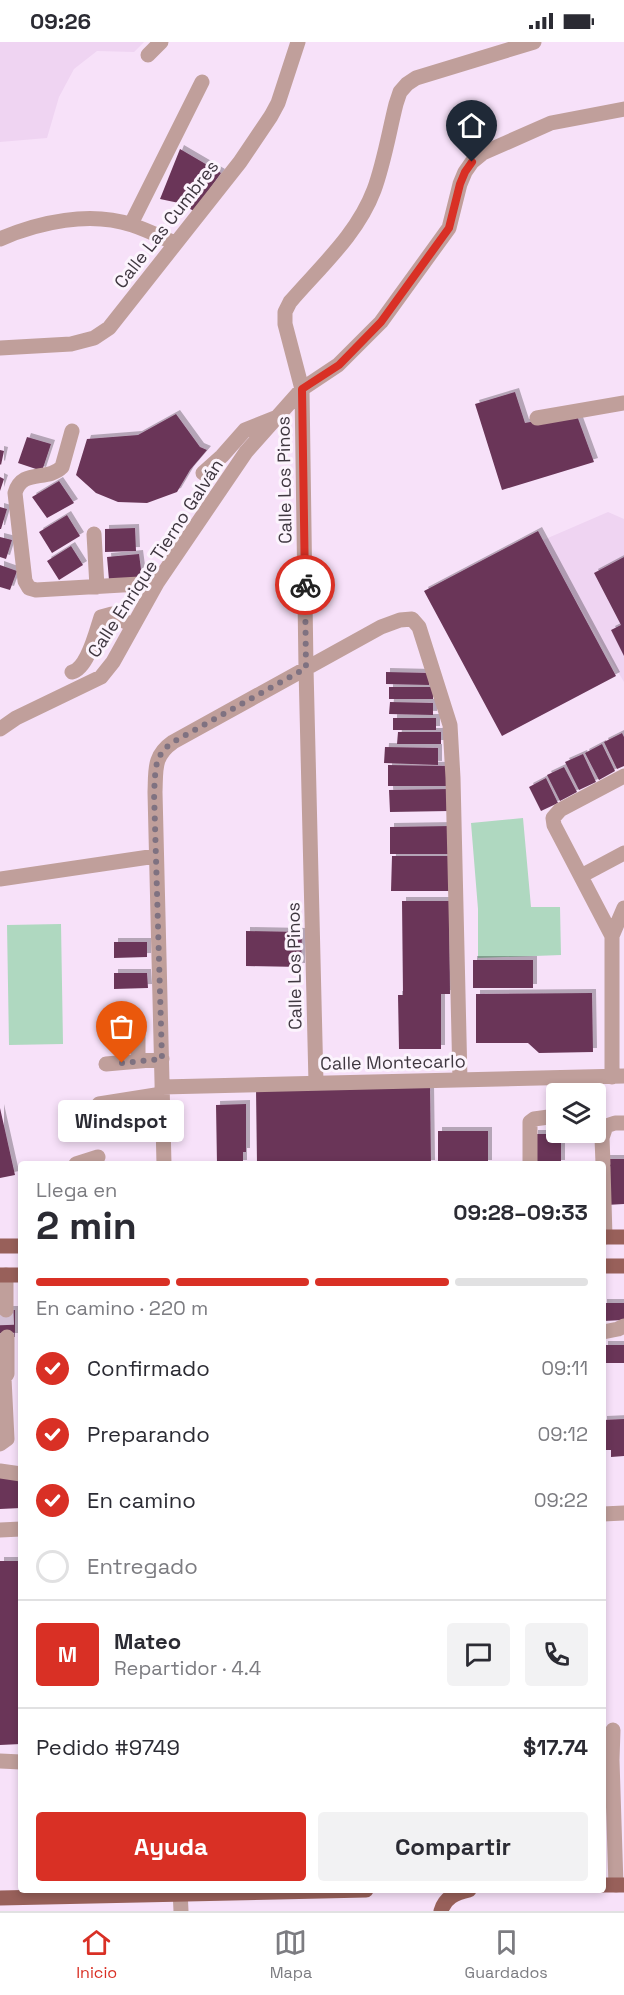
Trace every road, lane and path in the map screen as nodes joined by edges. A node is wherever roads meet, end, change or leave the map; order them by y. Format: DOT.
graph roads {
  1 [pos="160,42"];
  2 [pos="298,42"];
  3 [pos="534,42"];
  4 [pos="148,55"];
  5 [pos="202,82"];
  6 [pos="624,109"];
  7 [pos="131,225"];
  8 [pos="0,239"];
  9 [pos="175,243"];
  10 [pos="0,348"];
  11 [pos="302,389"];
  12 [pos="624,403"];
  13 [pos="278,417"];
  14 [pos="537,418"];
  15 [pos="72,431"];
  16 [pos="203,473"];
  17 [pos="94,534"];
  18 [pos="158,583"];
  19 [pos="98,587"];
  20 [pos="133,626"];
  21 [pos="306,668"];
  22 [pos="72,672"];
  23 [pos="0,729"];
  24 [pos="624,776"];
  25 [pos="624,853"];
  26 [pos="156,856"];
  27 [pos="581,876"];
  28 [pos="0,879"];
  29 [pos="624,908"];
  30 [pos="612,936"];
  31 [pos="138,1033"];
  32 [pos="162,1059"];
  33 [pos="138,1061"];
  34 [pos="106,1065"];
  35 [pos="618,1077"];
  36 [pos="460,1080"];
  37 [pos="316,1083"];
  38 [pos="162,1090"];
  39 [pos="99,1104"];
  40 [pos="546,1117"];
  41 [pos="624,1123"];
  42 [pos="98,1157"];
  43 [pos="85,1161"];
  44 [pos="164,1161"];
  45 [pos="530,1161"];
  46 [pos="603,1161"];
  47 [pos="606,1237"];
  48 [pos="624,1237"];
  49 [pos="0,1246"];
  50 [pos="18,1246"];
  51 [pos="606,1266"];
  52 [pos="624,1266"];
  53 [pos="9,1275"];
  54 [pos="6,1310"];
  55 [pos="624,1326"];
  56 [pos="606,1331"];
  57 [pos="7,1337"];
  58 [pos="2,1378"];
  59 [pos="0,1444"];
  60 [pos="0,1472"];
  61 [pos="18,1473"];
  62 [pos="624,1513"];
  63 [pos="606,1514"];
  64 [pos="18,1529"];
  65 [pos="0,1530"];
  66 [pos="613,1730"];
  67 [pos="0,1761"];
  68 [pos="608,1761"];
  69 [pos="18,1762"];
  70 [pos="614,1885"];
  71 [pos="103,1893"];
  72 [pos="180,1893"];
  73 [pos="461,1893"];
  74 [pos="0,1898"];
  75 [pos="181,1911"];
  76 [pos="441,1911"];
  1 -- 4 [label="street"];
  2 -- 9 [label="street, Calle Las Cumbres"];
  3 -- 11 [label="street, Calle Los Pinos"];
  5 -- 7 [label="street"];
  6 -- 11 [label="street, Calle Enrique Tierno Galván"];
  7 -- 8 [label="street"];
  7 -- 9 [label="street"];
  9 -- 10 [label="street, Calle Las Cumbres"];
  11 -- 13 [label="street, Calle Enrique Tierno Galván"];
  11 -- 21 [label="street, Calle Los Pinos"];
  12 -- 14 [label="street"];
  13 -- 16 [label="street"];
  13 -- 18 [label="street, Calle Enrique Tierno Galván"];
  15 -- 19 [label="street"];
  17 -- 19 [label="street"];
  18 -- 19 [label="street"];
  18 -- 20 [label="street, Calle Enrique Tierno Galván"];
  20 -- 22 [label="street"];
  20 -- 23 [label="street, Calle Enrique Tierno Galván"];
  21 -- 26 [label="street"];
  21 -- 36 [label="street"];
  21 -- 37 [label="street, Calle Los Pinos"];
  24 -- 27 [label="street"];
  25 -- 27 [label="street"];
  26 -- 28 [label="street"];
  26 -- 32 [label="street"];
  27 -- 30 [label="street"];
  29 -- 30 [label="street"];
  30 -- 35 [label="street"];
  31 -- 33 [label="street"];
  32 -- 33 [label="street"];
  32 -- 38 [label="street"];
  33 -- 34 [label="street"];
  35 -- 36 [label="street, Calle Montecarlo"];
  36 -- 37 [label="street, Calle Montecarlo"];
  37 -- 38 [label="street, Calle Montecarlo"];
  38 -- 39 [label="street, Calle Montecarlo"];
  38 -- 44 [label="street"];
  40 -- 45 [label="street"];
  41 -- 46 [label="street"];
  42 -- 43 [label="street"];
  47 -- 48 [label="main road"];
  49 -- 50 [label="main road"];
  51 -- 52 [label="main road"];
  53 -- 54 [label="street"];
  55 -- 56 [label="street"];
  57 -- 58 [label="street"];
  58 -- 59 [label="street"];
  60 -- 61 [label="street"];
  62 -- 63 [label="street"];
  64 -- 65 [label="street"];
  66 -- 68 [label="street"];
  67 -- 69 [label="street"];
  68 -- 70 [label="street"];
  71 -- 74 [label="main road"];
  72 -- 75 [label="street"];
  73 -- 76 [label="main road"];
}
